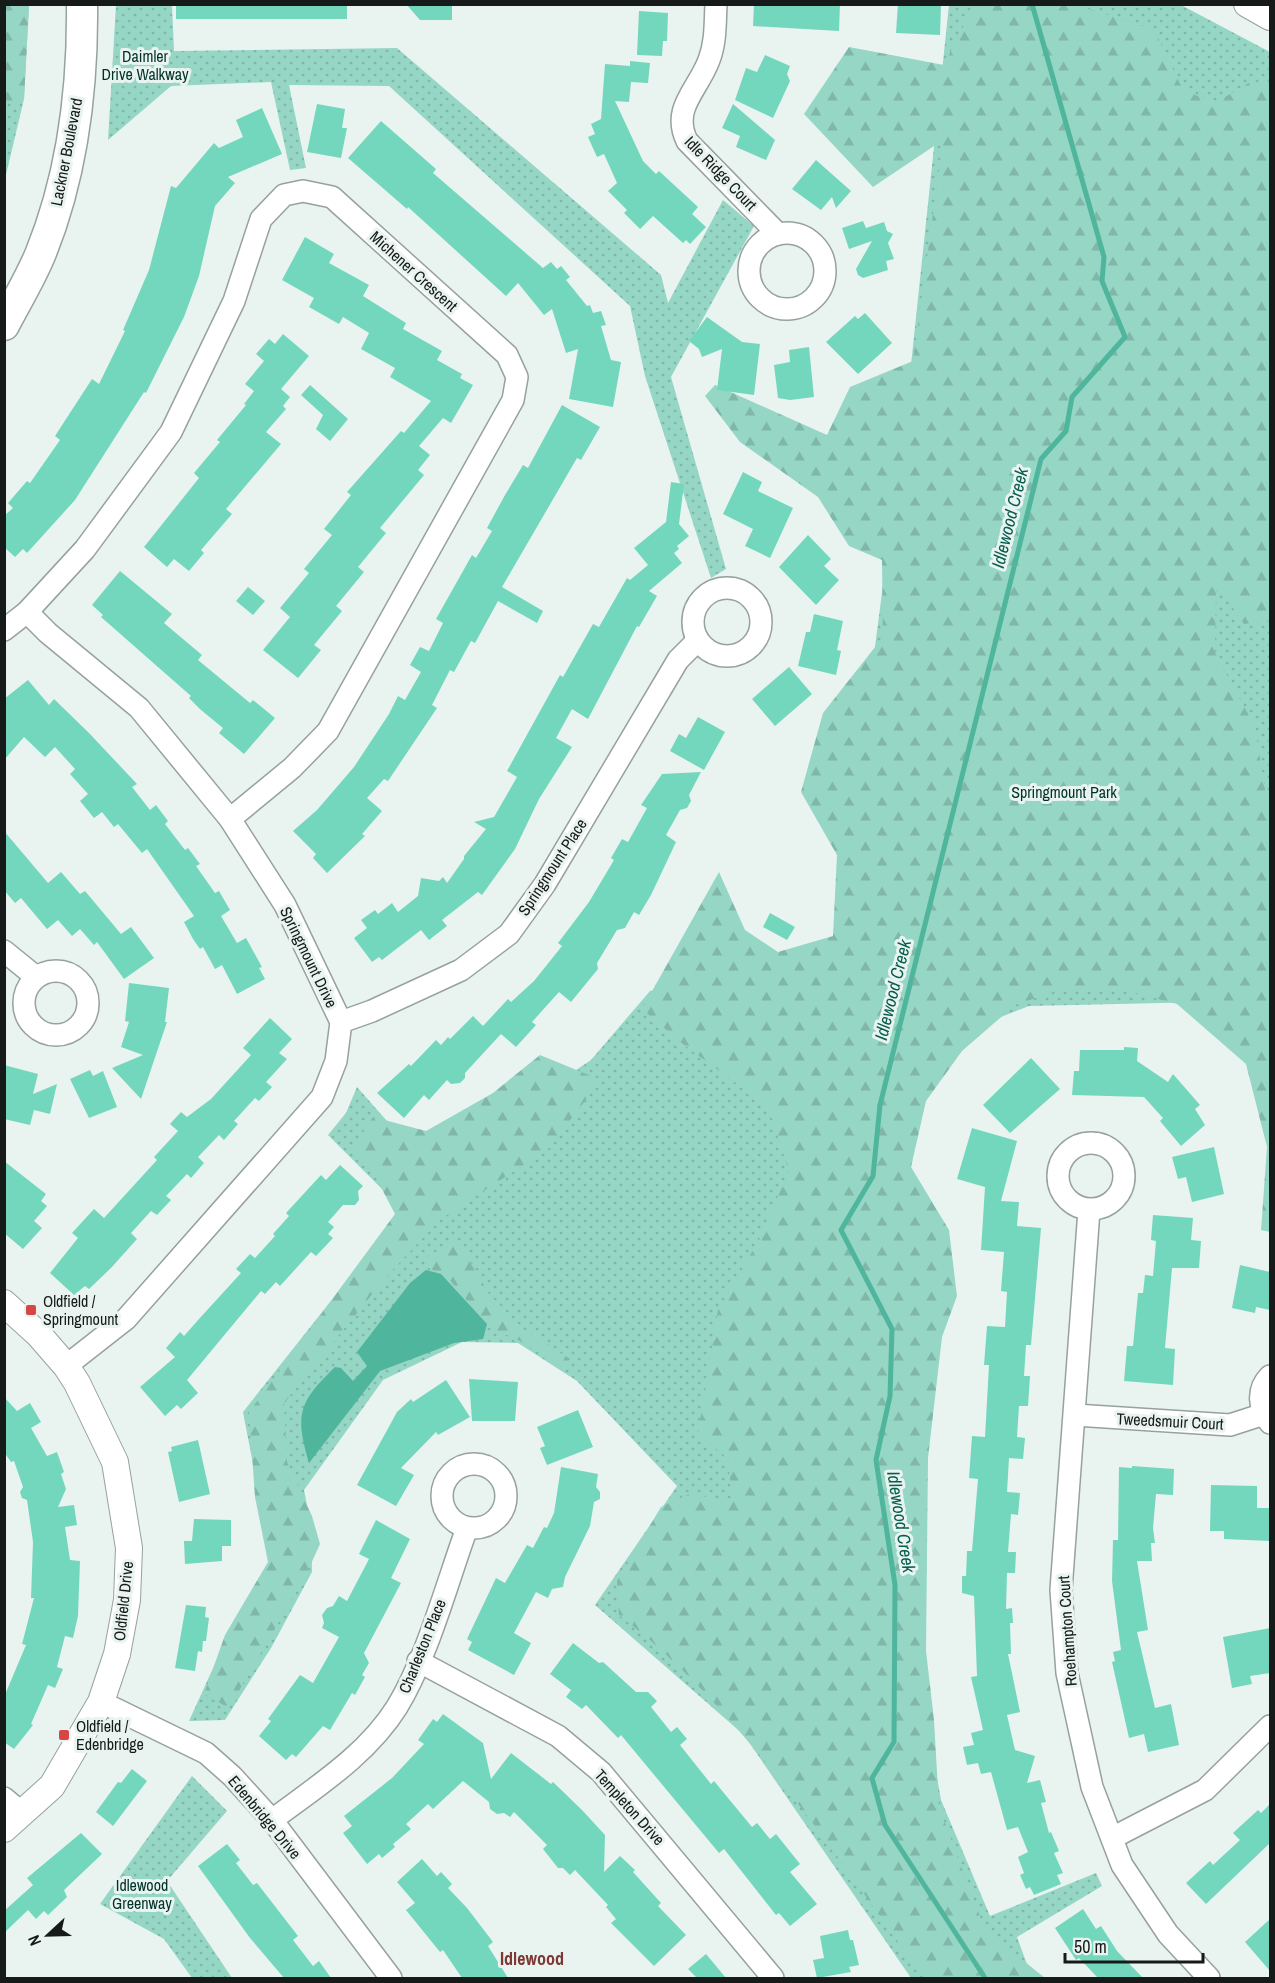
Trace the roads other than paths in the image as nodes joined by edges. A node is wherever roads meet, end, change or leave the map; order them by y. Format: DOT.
graph roads {
  1 [pos="82,4"];
  2 [pos="716,4"];
  3 [pos="1247,4"];
  4 [pos="1270,16"];
  5 [pos="778,234"];
  6 [pos="4,325"];
  7 [pos="27,612"];
  8 [pos="4,630"];
  9 [pos="698,640"];
  10 [pos="230,819"];
  11 [pos="4,951"];
  12 [pos="36,977"];
  13 [pos="341,1022"];
  14 [pos="1089,1210"];
  15 [pos="4,1303"];
  16 [pos="66,1366"];
  17 [pos="1270,1376"];
  18 [pos="1075,1415"];
  19 [pos="1267,1418"];
  20 [pos="467,1528"];
  21 [pos="418,1661"];
  22 [pos="101,1702"];
  23 [pos="1270,1726"];
  24 [pos="11,1814"];
  25 [pos="272,1820"];
  26 [pos="1112,1839"];
  27 [pos="390,1978"];
  28 [pos="773,1978"];
  29 [pos="1209,1978"];
  1 -- 6 [label="main road, Lackner Boulevard"];
  2 -- 5 [label="street, Idle Ridge Court"];
  3 -- 4 [label="street"];
  7 -- 8 [label="street, Michener Crescent"];
  7 -- 10 [label="street, Springmount Drive"];
  7 -- 10 [label="street, Michener Crescent"];
  9 -- 13 [label="street, Springmount Place"];
  10 -- 13 [label="street, Springmount Drive"];
  11 -- 12 [label="street"];
  13 -- 16 [label="street, Springmount Drive"];
  14 -- 18 [label="street, Roehampton Court"];
  15 -- 16 [label="street, Oldfield Drive"];
  16 -- 22 [label="street, Oldfield Drive"];
  17 -- 19 [label="street, Tweedsmuir Court"];
  18 -- 19 [label="street, Tweedsmuir Court"];
  18 -- 26 [label="street, Roehampton Court"];
  20 -- 21 [label="street, Charleston Place"];
  21 -- 25 [label="street, Charleston Place"];
  21 -- 28 [label="street, Templeton Drive"];
  22 -- 24 [label="street, Oldfield Drive"];
  22 -- 25 [label="street, Edenbridge Drive"];
  23 -- 26 [label="street"];
  25 -- 27 [label="street, Edenbridge Drive"];
  26 -- 29 [label="street, Roehampton Court"];
}
